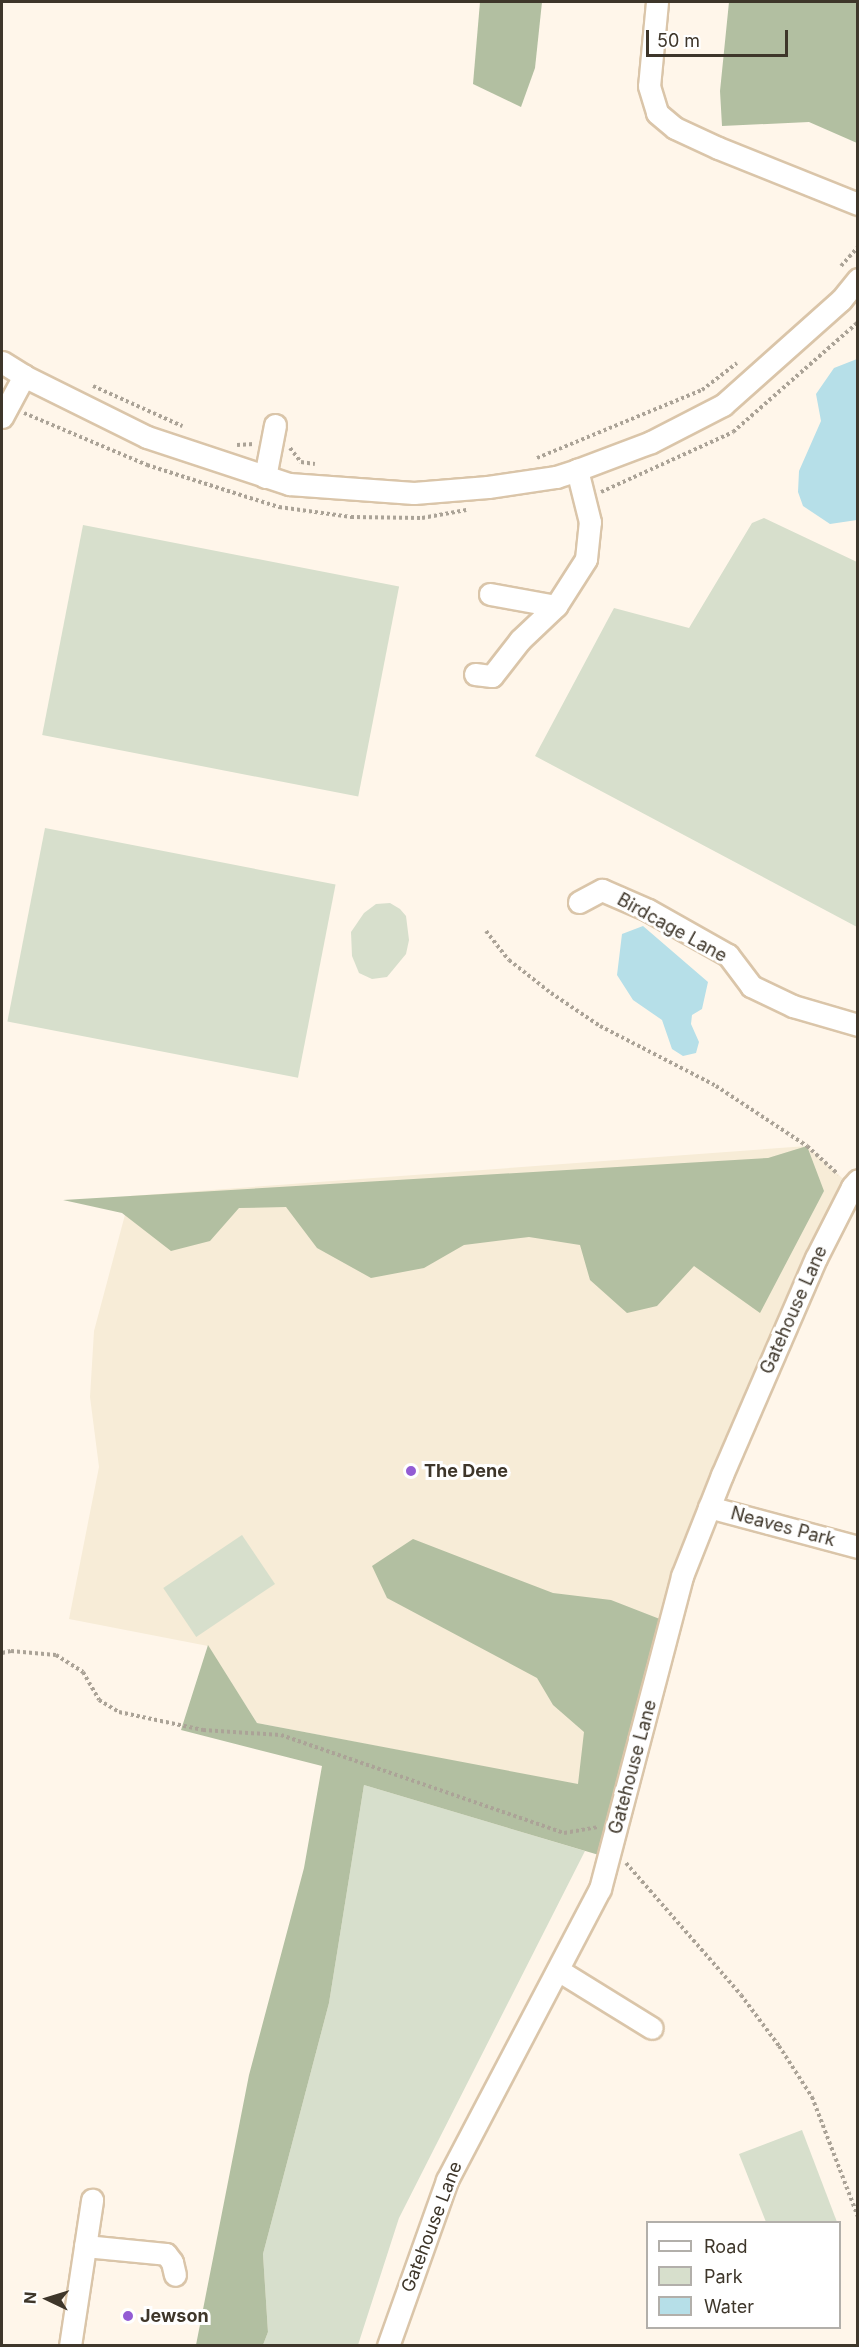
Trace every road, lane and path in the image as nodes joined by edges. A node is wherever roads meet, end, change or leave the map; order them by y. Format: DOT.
graph roads {
  1 [pos="657,2"];
  2 [pos="858,204"];
  3 [pos="858,247"];
  4 [pos="838,269"];
  5 [pos="858,279"];
  6 [pos="858,322"];
  7 [pos="746,357"];
  8 [pos="2,362"];
  9 [pos="24,376"];
  10 [pos="87,383"];
  11 [pos="4,412"];
  12 [pos="193,430"];
  13 [pos="273,434"];
  14 [pos="226,441"];
  15 [pos="533,459"];
  16 [pos="319,465"];
  17 [pos="577,470"];
  18 [pos="265,477"];
  19 [pos="585,500"];
  20 [pos="477,508"];
  21 [pos="490,594"];
  22 [pos="556,606"];
  23 [pos="475,674"];
  24 [pos="579,902"];
  25 [pos="486,931"];
  26 [pos="858,1025"];
  27 [pos="855,1184"];
  28 [pos="709,1508"];
  29 [pos="858,1548"];
  30 [pos="2,1653"];
  31 [pos="618,1822"];
  32 [pos="613,1843"];
  33 [pos="558,1970"];
  34 [pos="652,2028"];
  35 [pos="92,2200"];
  36 [pos="858,2217"];
  37 [pos="85,2246"];
  38 [pos="175,2275"];
  39 [pos="70,2346"];
  40 [pos="388,2346"];
  1 -- 2 [label="street"];
  3 -- 4 [label="path"];
  5 -- 17 [label="street"];
  6 -- 19 [label="path"];
  7 -- 15 [label="path"];
  8 -- 9 [label="street"];
  9 -- 11 [label="street"];
  9 -- 18 [label="street"];
  10 -- 12 [label="path"];
  11 -- 20 [label="path"];
  13 -- 14 [label="path"];
  13 -- 16 [label="path"];
  13 -- 18 [label="street"];
  17 -- 18 [label="street"];
  17 -- 19 [label="street"];
  19 -- 22 [label="street"];
  21 -- 22 [label="street"];
  22 -- 23 [label="street"];
  24 -- 26 [label="street, Birdcage Lane"];
  25 -- 27 [label="path"];
  27 -- 28 [label="street, Gatehouse Lane"];
  28 -- 29 [label="street, Neaves Park"];
  28 -- 31 [label="street, Gatehouse Lane"];
  30 -- 31 [label="path"];
  31 -- 32 [label="street, Gatehouse Lane"];
  32 -- 33 [label="street, Gatehouse Lane"];
  32 -- 36 [label="path"];
  33 -- 34 [label="street"];
  33 -- 40 [label="street, Gatehouse Lane"];
  35 -- 37 [label="street"];
  37 -- 38 [label="street"];
  37 -- 39 [label="street"];
}
